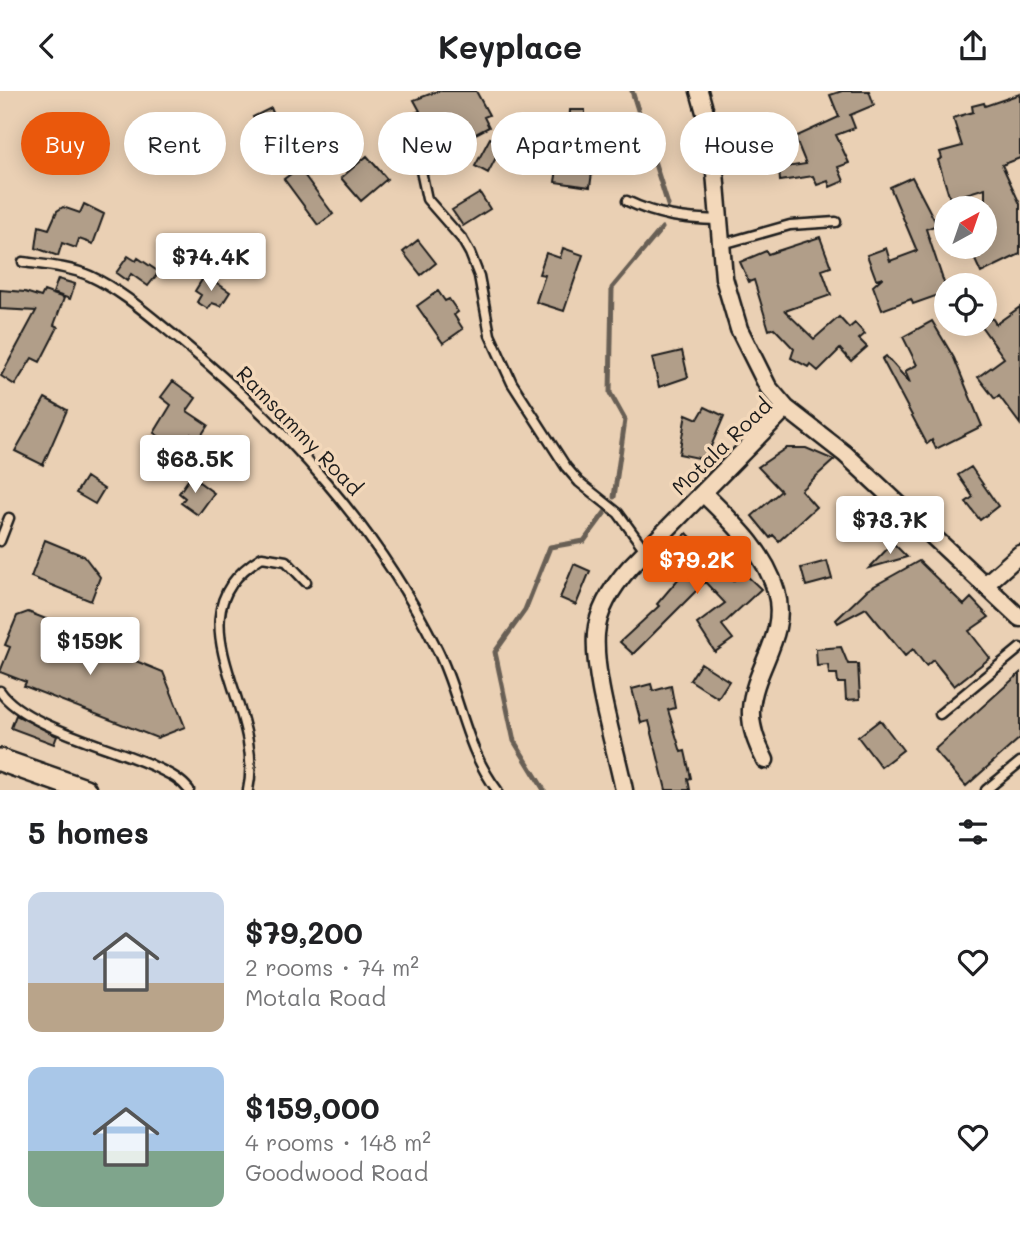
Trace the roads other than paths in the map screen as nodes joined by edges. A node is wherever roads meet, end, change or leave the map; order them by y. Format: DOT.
graph roads {
  1 [pos="699,91"];
  2 [pos="422,175"];
  3 [pos="627,201"];
  4 [pos="718,220"];
  5 [pos="835,222"];
  6 [pos="719,245"];
  7 [pos="23,262"];
  8 [pos="786,408"];
  9 [pos="703,493"];
  10 [pos="898,506"];
  11 [pos="9,518"];
  12 [pos="861,529"];
  13 [pos="0,541"];
  14 [pos="645,550"];
  15 [pos="1020,554"];
  16 [pos="306,582"];
  17 [pos="985,585"];
  18 [pos="1020,618"];
  19 [pos="1020,648"];
  20 [pos="0,691"];
  21 [pos="940,714"];
  22 [pos="0,760"];
  23 [pos="765,760"];
  24 [pos="1020,762"];
  25 [pos="85,790"];
  26 [pos="189,790"];
  27 [pos="248,790"];
  28 [pos="497,790"];
  29 [pos="624,790"];
  30 [pos="986,790"];
  1 -- 4 [label="street"];
  2 -- 14 [label="lane"];
  3 -- 4 [label="lane"];
  4 -- 6 [label="street"];
  5 -- 6 [label="lane"];
  6 -- 8 [label="street"];
  7 -- 28 [label="lane, Ramsammy Road"];
  8 -- 9 [label="street, Motala Road"];
  8 -- 10 [label="street, Motala Road"];
  9 -- 14 [label="street, Motala Road"];
  9 -- 23 [label="street"];
  10 -- 12 [label="lane"];
  10 -- 17 [label="street, Motala Road"];
  11 -- 13 [label="lane"];
  14 -- 29 [label="street, Motala Road"];
  15 -- 17 [label="street"];
  16 -- 27 [label="lane"];
  17 -- 18 [label="street, Motala Road"];
  19 -- 21 [label="lane"];
  20 -- 26 [label="lane"];
  22 -- 25 [label="street"];
  24 -- 30 [label="lane"];
}
